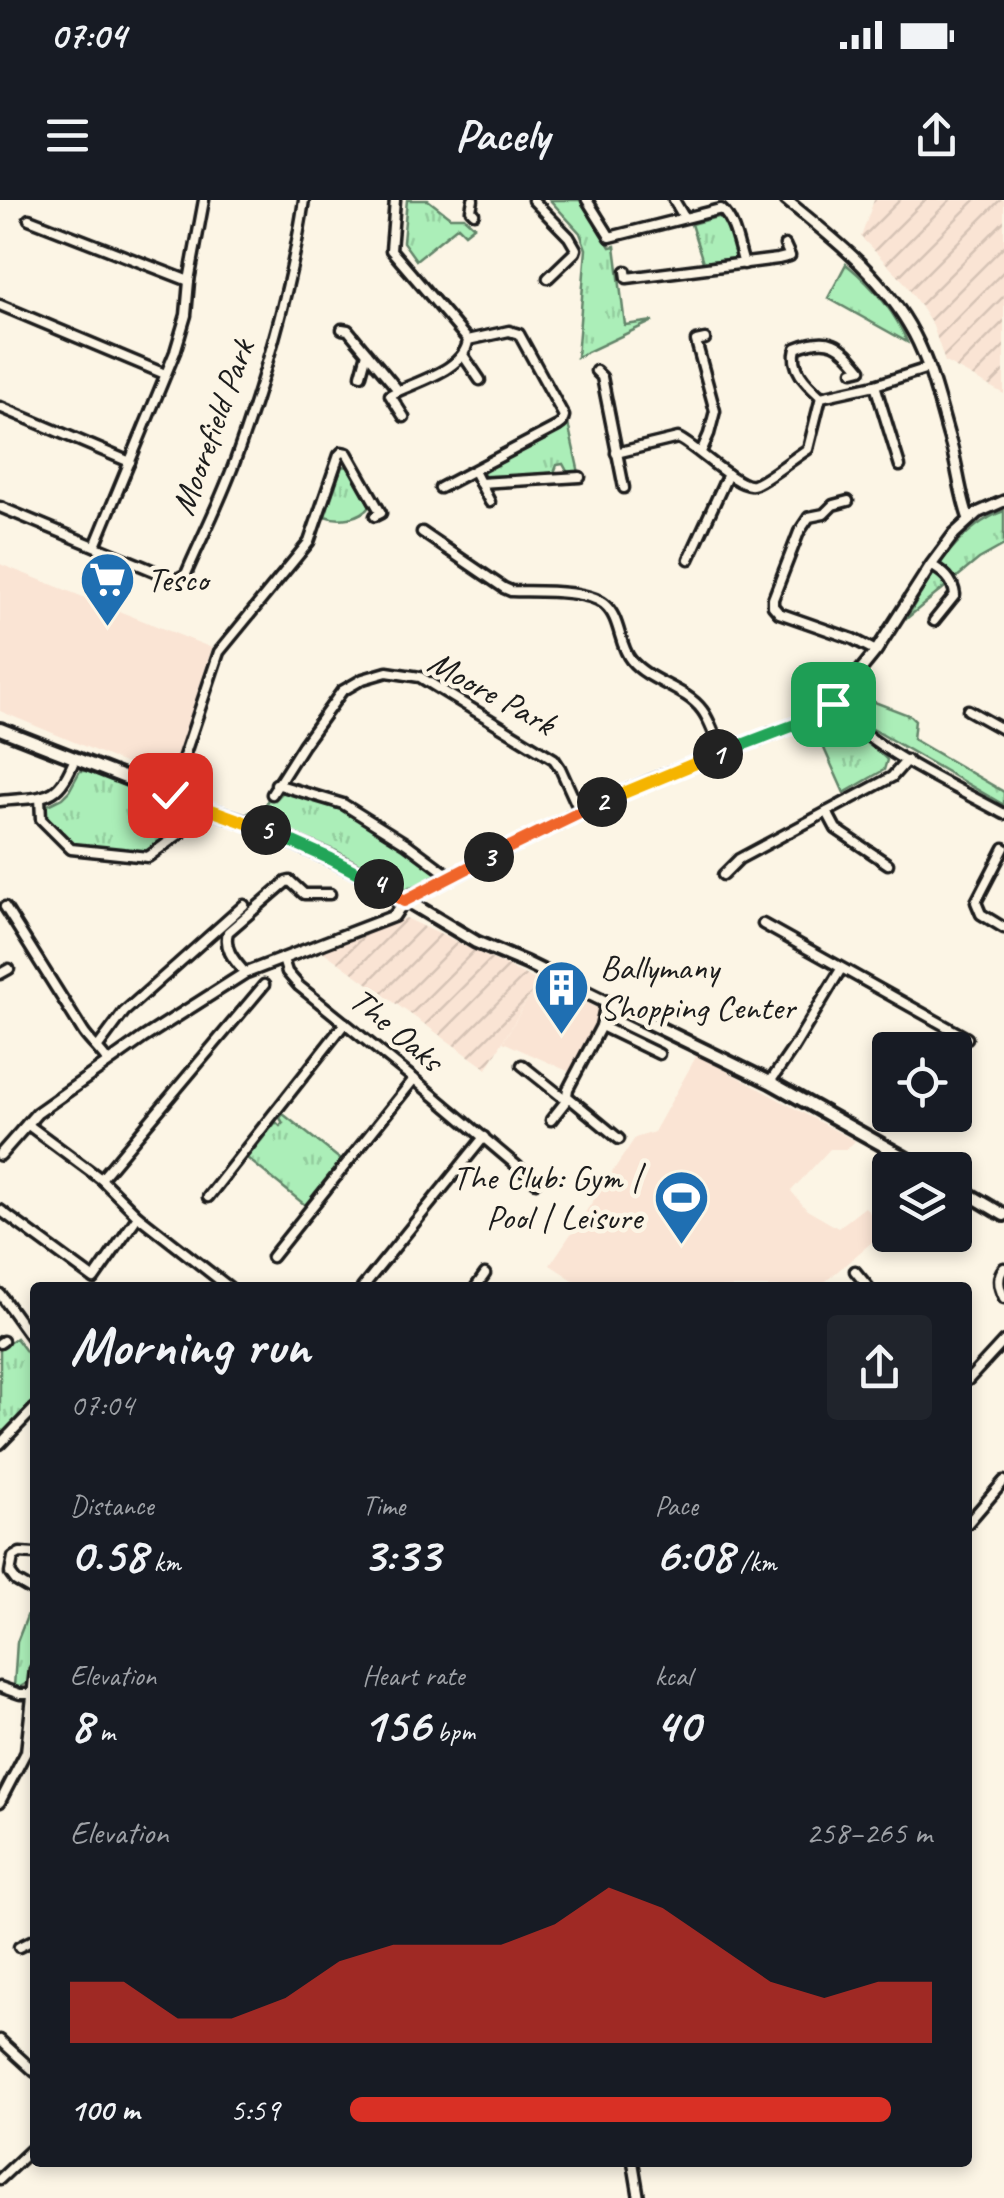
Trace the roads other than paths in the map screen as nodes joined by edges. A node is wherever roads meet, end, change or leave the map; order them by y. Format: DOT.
graph roads {
  1 [pos="204,200"];
  2 [pos="304,200"];
  3 [pos="395,200"];
  4 [pos="473,200"];
  5 [pos="533,200"];
  6 [pos="588,200"];
  7 [pos="674,200"];
  8 [pos="786,200"];
  9 [pos="474,213"];
  10 [pos="684,217"];
  11 [pos="28,219"];
  12 [pos="784,245"];
  13 [pos="744,264"];
  14 [pos="626,272"];
  15 [pos="548,278"];
  16 [pos="190,281"];
  17 [pos="0,306"];
  18 [pos="342,329"];
  19 [pos="704,338"];
  20 [pos="468,340"];
  21 [pos="367,352"];
  22 [pos="464,355"];
  23 [pos="928,368"];
  24 [pos="596,371"];
  25 [pos="852,371"];
  26 [pos="165,374"];
  27 [pos="360,375"];
  28 [pos="480,380"];
  29 [pos="875,385"];
  30 [pos="398,390"];
  31 [pos="821,397"];
  32 [pos="0,407"];
  33 [pos="404,417"];
  34 [pos="701,452"];
  35 [pos="616,454"];
  36 [pos="130,462"];
  37 [pos="561,464"];
  38 [pos="900,466"];
  39 [pos="474,470"];
  40 [pos="728,474"];
  41 [pos="580,477"];
  42 [pos="562,478"];
  43 [pos="480,482"];
  44 [pos="440,488"];
  45 [pos="624,488"];
  46 [pos="848,500"];
  47 [pos="1004,501"];
  48 [pos="490,502"];
  49 [pos="0,508"];
  50 [pos="380,516"];
  51 [pos="969,519"];
  52 [pos="422,532"];
  53 [pos="95,546"];
  54 [pos="688,554"];
  55 [pos="930,565"];
  56 [pos="934,621"];
  57 [pos="876,651"];
  58 [pos="833,704"];
  59 [pos="968,710"];
  60 [pos="0,729"];
  61 [pos="1004,730"];
  62 [pos="721,753"];
  63 [pos="75,758"];
  64 [pos="907,760"];
  65 [pos="276,784"];
  66 [pos="272,794"];
  67 [pos="170,795"];
  68 [pos="40,797"];
  69 [pos="0,801"];
  70 [pos="192,804"];
  71 [pos="580,812"];
  72 [pos="828,812"];
  73 [pos="1004,814"];
  74 [pos="1004,848"];
  75 [pos="888,864"];
  76 [pos="723,875"];
  77 [pos="450,876"];
  78 [pos="330,894"];
  79 [pos="404,901"];
  80 [pos="244,905"];
  81 [pos="5,907"];
  82 [pos="763,924"];
  83 [pos="1004,928"];
  84 [pos="283,959"];
  85 [pos="841,969"];
  86 [pos="246,974"];
  87 [pos="264,985"];
  88 [pos="606,1003"];
  89 [pos="344,1022"];
  90 [pos="600,1026"];
  91 [pos="956,1032"];
  92 [pos="98,1047"];
  93 [pos="659,1054"];
  94 [pos="108,1062"];
  95 [pos="522,1064"];
  96 [pos="414,1078"];
  97 [pos="770,1082"];
  98 [pos="567,1098"];
  99 [pos="551,1120"];
  100 [pos="28,1124"];
  101 [pos="484,1137"];
  102 [pos="619,1139"];
  103 [pos="896,1152"];
  104 [pos="0,1155"];
  105 [pos="101,1179"];
  106 [pos="536,1182"];
  107 [pos="972,1196"];
  108 [pos="208,1197"];
  109 [pos="0,1210"];
  110 [pos="1004,1215"];
  111 [pos="138,1216"];
  112 [pos="272,1257"];
  113 [pos="1004,1268"];
  114 [pos="855,1271"];
  115 [pos="486,1274"];
  116 [pos="96,1282"];
  117 [pos="98,1282"];
  118 [pos="222,1282"];
  119 [pos="367,1282"];
  120 [pos="480,1282"];
  121 [pos="865,1282"];
  122 [pos="0,1294"];
  123 [pos="1004,1298"];
  124 [pos="30,1336"];
  125 [pos="1004,1341"];
  126 [pos="972,1376"];
  127 [pos="30,1413"];
  128 [pos="0,1444"];
  129 [pos="1004,1481"];
  130 [pos="972,1518"];
  131 [pos="30,1556"];
  132 [pos="30,1589"];
  133 [pos="0,1688"];
  134 [pos="30,1694"];
  135 [pos="30,1731"];
  136 [pos="0,1802"];
  137 [pos="30,1942"];
  138 [pos="19,1947"];
  139 [pos="0,2040"];
  140 [pos="30,2067"];
  141 [pos="30,2151"];
  142 [pos="634,2167"];
  143 [pos="0,2178"];
  144 [pos="639,2198"];
  1 -- 16 [label="street, Moorefield Park"];
  2 -- 53 [label="street, Moorefield Park"];
  3 -- 20 [label="street"];
  4 -- 9 [label="street"];
  5 -- 15 [label="street"];
  6 -- 10 [label="street"];
  7 -- 10 [label="street"];
  8 -- 23 [label="street"];
  10 -- 13 [label="street"];
  11 -- 16 [label="street"];
  12 -- 13 [label="street"];
  13 -- 14 [label="street"];
  16 -- 26 [label="street, Moorefield Park"];
  17 -- 26 [label="street, Moorefield Park"];
  18 -- 21 [label="street"];
  19 -- 34 [label="street"];
  20 -- 22 [label="street"];
  20 -- 39 [label="street"];
  21 -- 27 [label="street"];
  21 -- 30 [label="street"];
  22 -- 28 [label="street"];
  22 -- 30 [label="street"];
  23 -- 29 [label="street"];
  23 -- 51 [label="street"];
  24 -- 35 [label="street"];
  25 -- 31 [label="street"];
  26 -- 36 [label="street, Moorefield Park"];
  29 -- 31 [label="street"];
  29 -- 38 [label="street"];
  30 -- 33 [label="street"];
  31 -- 40 [label="street"];
  32 -- 36 [label="street, Moorefield Park"];
  34 -- 35 [label="street"];
  34 -- 40 [label="street"];
  35 -- 45 [label="street"];
  36 -- 53 [label="street, Moorefield Park"];
  37 -- 42 [label="street"];
  39 -- 43 [label="street"];
  39 -- 44 [label="street"];
  40 -- 54 [label="street"];
  41 -- 42 [label="street"];
  42 -- 43 [label="street"];
  43 -- 48 [label="street"];
  46 -- 57 [label="street"];
  47 -- 51 [label="street"];
  49 -- 53 [label="street, Moorefield Park"];
  50 -- 67 [label="street"];
  51 -- 55 [label="street"];
  52 -- 62 [label="street"];
  55 -- 56 [label="street"];
  55 -- 57 [label="street"];
  57 -- 58 [label="street"];
  58 -- 62 [label="street"];
  58 -- 64 [label="street"];
  59 -- 61 [label="street"];
  60 -- 63 [label="main road"];
  62 -- 71 [label="street"];
  63 -- 67 [label="main road"];
  63 -- 68 [label="street"];
  64 -- 72 [label="street"];
  64 -- 73 [label="street"];
  65 -- 66 [label="street, Moore Park"];
  65 -- 71 [label="street, Moore Park"];
  65 -- 77 [label="street"];
  67 -- 70 [label="main road"];
  68 -- 69 [label="street"];
  68 -- 70 [label="street"];
  70 -- 79 [label="main road"];
  71 -- 77 [label="street"];
  72 -- 75 [label="street"];
  72 -- 76 [label="street"];
  74 -- 83 [label="street"];
  77 -- 79 [label="street"];
  78 -- 86 [label="street"];
  79 -- 84 [label="street"];
  79 -- 88 [label="main road"];
  80 -- 92 [label="street"];
  81 -- 92 [label="street"];
  82 -- 85 [label="street"];
  84 -- 86 [label="street"];
  84 -- 89 [label="street, The Oaks"];
  85 -- 91 [label="street"];
  85 -- 97 [label="street"];
  86 -- 94 [label="street"];
  87 -- 105 [label="street"];
  88 -- 90 [label="street"];
  88 -- 97 [label="main road"];
  89 -- 96 [label="street, The Oaks"];
  89 -- 108 [label="street"];
  90 -- 93 [label="street"];
  90 -- 98 [label="street"];
  92 -- 94 [label="street"];
  94 -- 100 [label="street"];
  95 -- 98 [label="street"];
  96 -- 101 [label="street, The Oaks"];
  96 -- 112 [label="street"];
  97 -- 103 [label="main road"];
  98 -- 99 [label="street"];
  98 -- 102 [label="street"];
  100 -- 104 [label="street"];
  100 -- 105 [label="street"];
  101 -- 106 [label="street, The Oaks"];
  101 -- 119 [label="street"];
  105 -- 111 [label="street"];
  107 -- 110 [label="main road"];
  109 -- 116 [label="street"];
  111 -- 117 [label="street"];
  111 -- 118 [label="street"];
  113 -- 123 [label="street"];
  114 -- 121 [label="street"];
  115 -- 120 [label="street"];
  122 -- 124 [label="street"];
  125 -- 126 [label="street"];
  127 -- 128 [label="street"];
  129 -- 130 [label="street"];
  131 -- 132 [label="street"];
  133 -- 134 [label="street"];
  135 -- 136 [label="street"];
  137 -- 138 [label="street"];
  139 -- 140 [label="street"];
  141 -- 143 [label="street"];
  142 -- 144 [label="street"];
}
